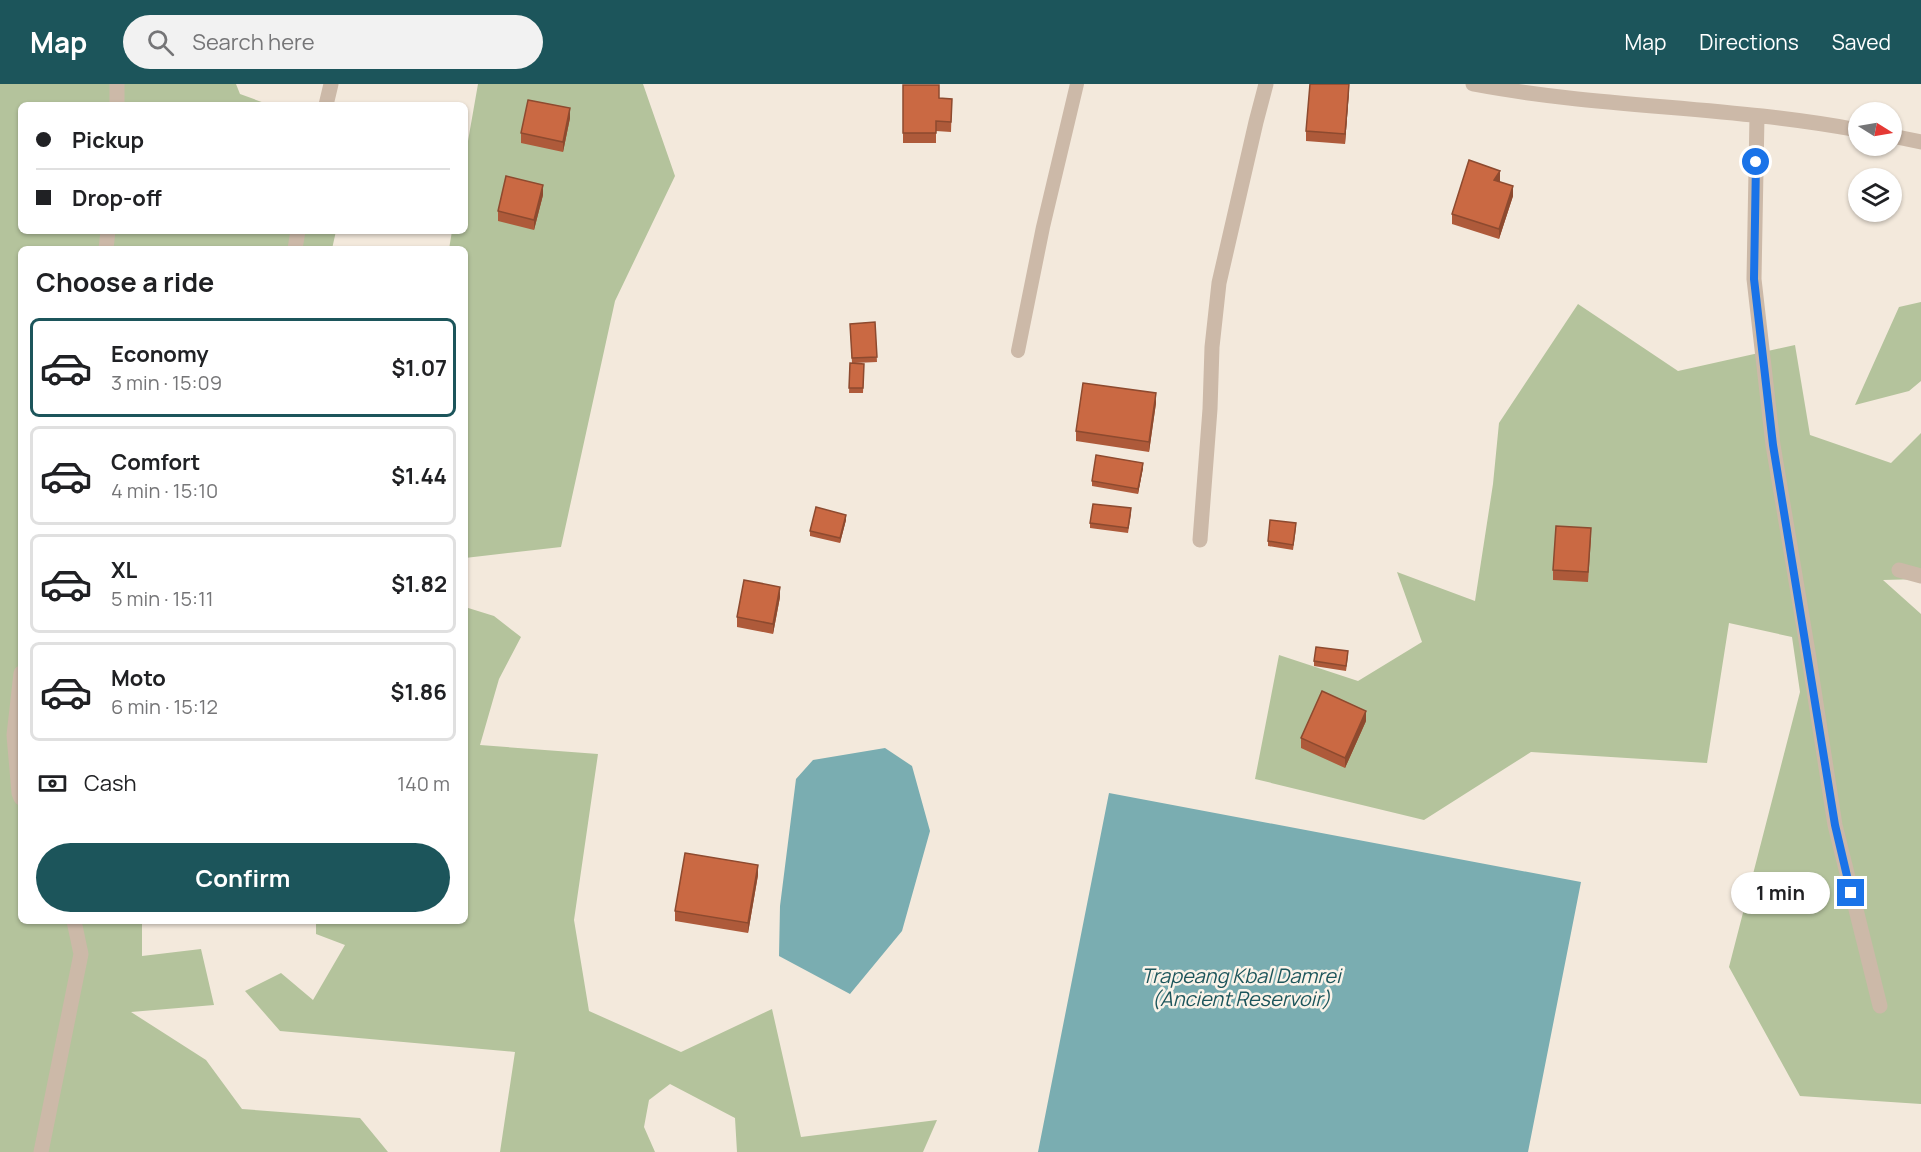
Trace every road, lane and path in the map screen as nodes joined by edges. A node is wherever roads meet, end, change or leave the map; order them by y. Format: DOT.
graph roads {
  1 [pos="117,84"];
  2 [pos="331,84"];
  3 [pos="1077,84"];
  4 [pos="1266,84"];
  5 [pos="1473,84"];
  6 [pos="117,102"];
  7 [pos="327,102"];
  8 [pos="1757,116"];
  9 [pos="1848,128"];
  10 [pos="1902,138"];
  11 [pos="1921,142"];
  12 [pos="1018,351"];
  13 [pos="1200,540"];
  14 [pos="1899,570"];
  15 [pos="1921,576"];
  16 [pos="18,704"];
  17 [pos="18,778"];
  18 [pos="75,924"];
  19 [pos="1880,1006"];
  20 [pos="41,1152"];
  1 -- 6 [label="street"];
  2 -- 7 [label="street"];
  3 -- 12 [label="lane"];
  4 -- 13 [label="street"];
  5 -- 8 [label="street"];
  8 -- 9 [label="street"];
  8 -- 19 [label="street"];
  10 -- 11 [label="street"];
  14 -- 15 [label="street"];
  16 -- 17 [label="street"];
  18 -- 20 [label="street"];
}
